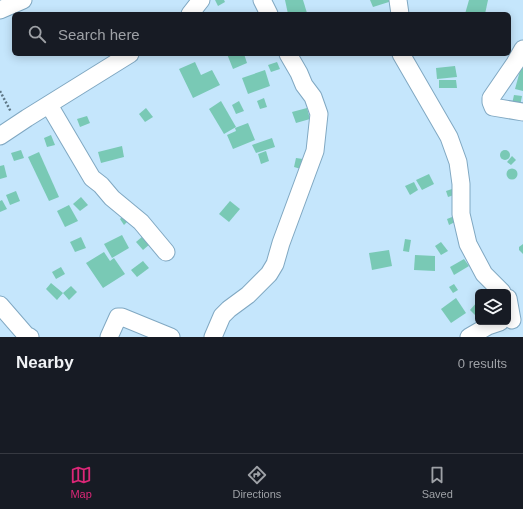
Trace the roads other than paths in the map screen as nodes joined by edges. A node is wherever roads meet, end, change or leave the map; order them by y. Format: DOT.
graph roads {
  1 [pos="23,0"];
  2 [pos="201,0"];
  3 [pos="262,0"];
  4 [pos="398,0"];
  5 [pos="0,10"];
  6 [pos="192,12"];
  7 [pos="269,12"];
  8 [pos="400,12"];
  9 [pos="523,49"];
  10 [pos="127,56"];
  11 [pos="289,56"];
  12 [pos="402,56"];
  13 [pos="49,105"];
  14 [pos="523,112"];
  15 [pos="0,136"];
  16 [pos="166,252"];
  17 [pos="499,289"];
  18 [pos="0,305"];
  19 [pos="493,325"];
  20 [pos="30,337"];
  21 [pos="109,337"];
  22 [pos="171,337"];
  23 [pos="213,337"];
  24 [pos="470,337"];
  1 -- 5 [label="street"];
  2 -- 6 [label="street"];
  3 -- 7 [label="street"];
  4 -- 8 [label="street"];
  9 -- 14 [label="street"];
  10 -- 13 [label="street"];
  11 -- 23 [label="street"];
  12 -- 17 [label="street"];
  13 -- 15 [label="street"];
  13 -- 16 [label="street"];
  18 -- 20 [label="street"];
  19 -- 24 [label="street"];
  21 -- 22 [label="street"];
}
